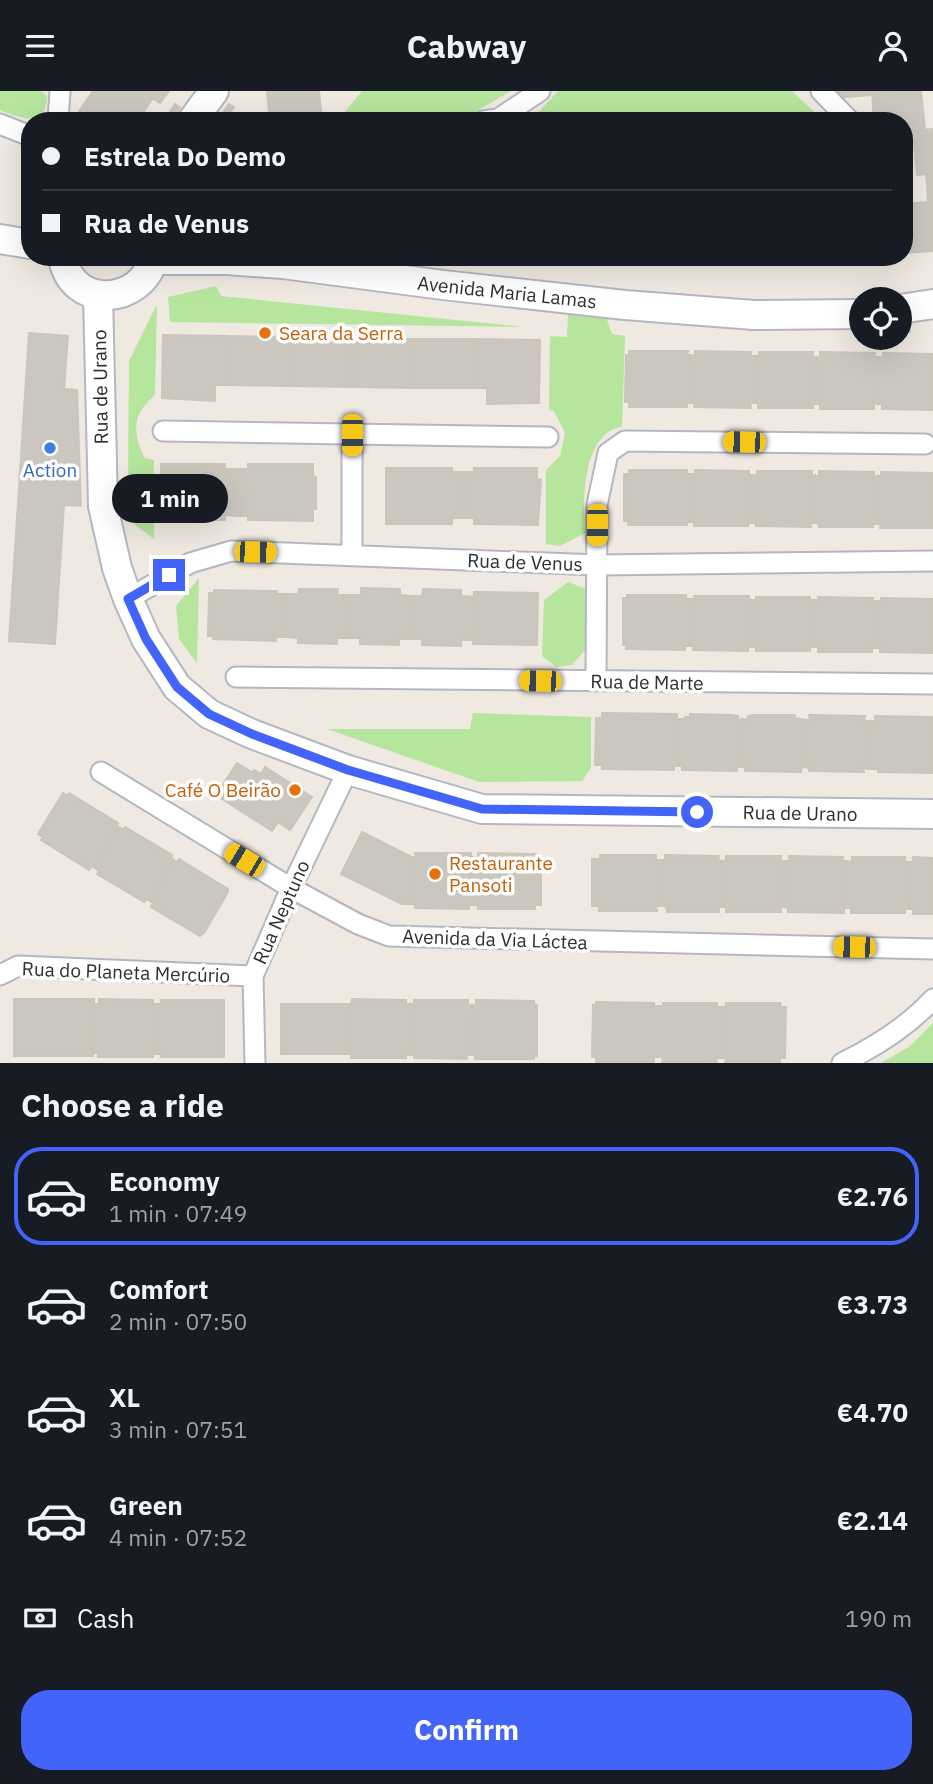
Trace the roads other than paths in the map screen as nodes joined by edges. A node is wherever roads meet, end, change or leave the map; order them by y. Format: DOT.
graph roads {
  1 [pos="60,91"];
  2 [pos="215,91"];
  3 [pos="540,91"];
  4 [pos="821,91"];
  5 [pos="59,112"];
  6 [pos="199,112"];
  7 [pos="506,112"];
  8 [pos="841,112"];
  9 [pos="0,124"];
  10 [pos="21,132"];
  11 [pos="0,239"];
  12 [pos="21,242"];
  13 [pos="66,266"];
  14 [pos="152,266"];
  15 [pos="298,266"];
  16 [pos="98,295"];
  17 [pos="933,304"];
  18 [pos="912,307"];
  19 [pos="849,314"];
  20 [pos="163,431"];
  21 [pos="352,435"];
  22 [pos="548,437"];
  23 [pos="925,444"];
  24 [pos="352,554"];
  25 [pos="933,561"];
  26 [pos="597,565"];
  27 [pos="128,599"];
  28 [pos="236,677"];
  29 [pos="596,681"];
  30 [pos="932,684"];
  31 [pos="348,770"];
  32 [pos="101,772"];
  33 [pos="933,814"];
  34 [pos="290,887"];
  35 [pos="933,949"];
  36 [pos="0,975"];
  37 [pos="253,976"];
  38 [pos="933,999"];
  39 [pos="255,1063"];
  40 [pos="842,1063"];
  1 -- 5 [label="street"];
  2 -- 6 [label="street"];
  3 -- 7 [label="street"];
  4 -- 8 [label="street"];
  9 -- 10 [label="street"];
  11 -- 12 [label="street"];
  13 -- 16 [label="street"];
  14 -- 16 [label="street"];
  15 -- 19 [label="street, Avenida Maria Lamas"];
  16 -- 27 [label="street, Rua de Urano"];
  17 -- 18 [label="street"];
  20 -- 21 [label="street"];
  21 -- 22 [label="street"];
  21 -- 24 [label="street"];
  23 -- 26 [label="street"];
  24 -- 26 [label="street, Rua de Venus"];
  24 -- 27 [label="street, Rua de Venus"];
  25 -- 26 [label="street, Rua de Venus"];
  26 -- 29 [label="street"];
  27 -- 31 [label="street, Rua de Urano"];
  28 -- 29 [label="street, Rua de Marte"];
  29 -- 30 [label="street, Rua de Marte"];
  31 -- 33 [label="street, Rua de Urano"];
  31 -- 34 [label="street, Rua Neptuno"];
  32 -- 34 [label="street, Avenida da Via Láctea"];
  34 -- 35 [label="street, Avenida da Via Láctea"];
  34 -- 37 [label="street, Rua Neptuno"];
  36 -- 37 [label="street, Rua do Planeta Mercúrio"];
  37 -- 39 [label="street, Rua Neptuno"];
  38 -- 40 [label="street"];
}
